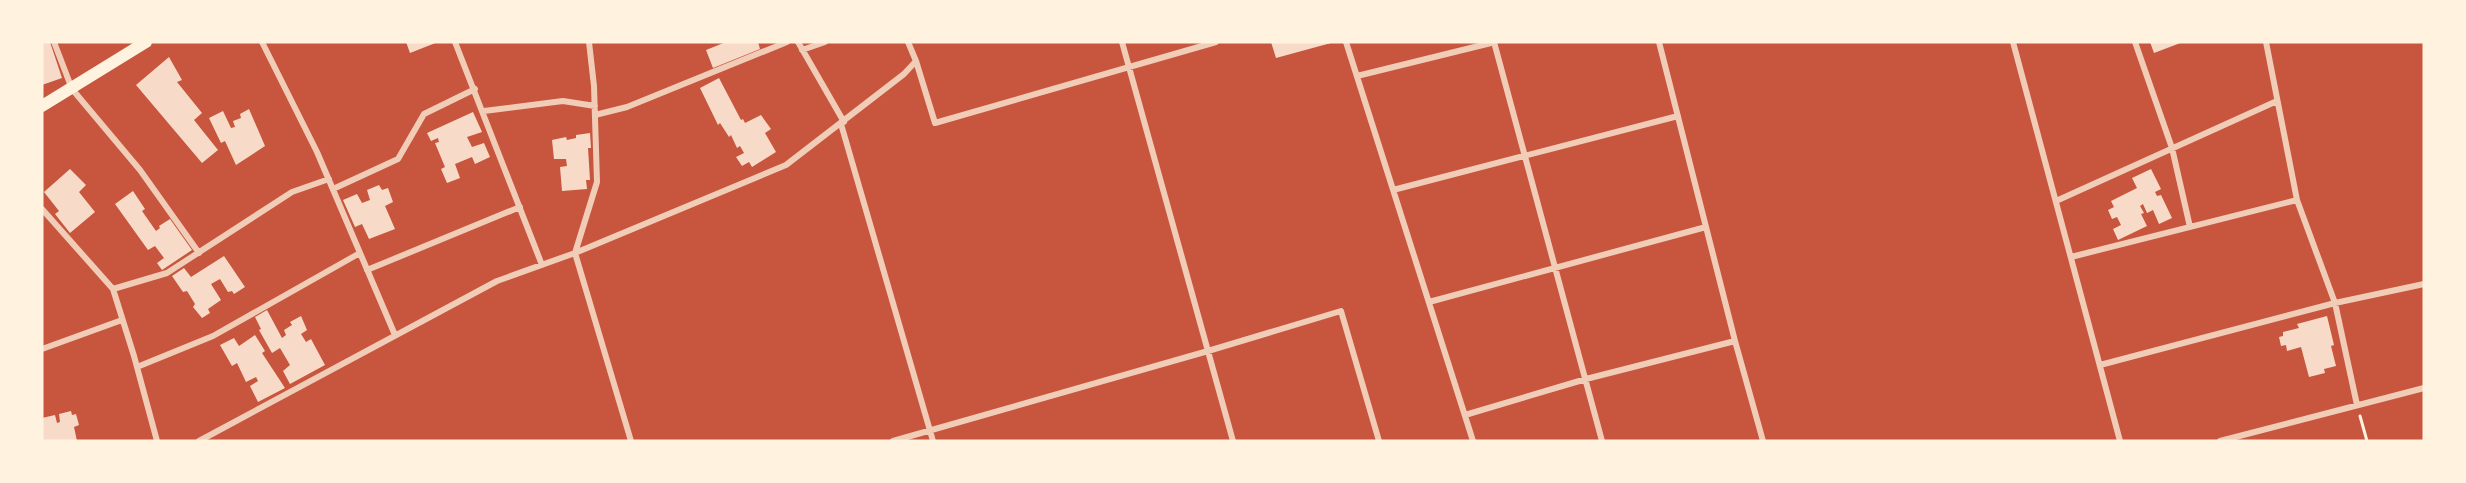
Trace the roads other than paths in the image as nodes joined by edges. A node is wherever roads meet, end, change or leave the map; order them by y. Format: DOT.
graph roads {
  1 [pos="54,42"];
  2 [pos="146,42"];
  3 [pos="262,42"];
  4 [pos="456,42"];
  5 [pos="589,42"];
  6 [pos="787,42"];
  7 [pos="798,42"];
  8 [pos="825,42"];
  9 [pos="908,42"];
  10 [pos="1122,42"];
  11 [pos="1216,42"];
  12 [pos="1346,42"];
  13 [pos="1494,42"];
  14 [pos="1659,42"];
  15 [pos="2013,42"];
  16 [pos="2135,42"];
  17 [pos="2266,42"];
  18 [pos="802,50"];
  19 [pos="916,61"];
  20 [pos="1129,69"];
  21 [pos="1357,76"];
  22 [pos="72,89"];
  23 [pos="475,89"];
  24 [pos="2277,101"];
  25 [pos="42,106"];
  26 [pos="595,106"];
  27 [pos="484,111"];
  28 [pos="595,115"];
  29 [pos="1678,116"];
  30 [pos="842,123"];
  31 [pos="2172,148"];
  32 [pos="1524,155"];
  33 [pos="328,179"];
  34 [pos="333,189"];
  35 [pos="1393,190"];
  36 [pos="2297,200"];
  37 [pos="2056,201"];
  38 [pos="520,207"];
  39 [pos="42,209"];
  40 [pos="1706,227"];
  41 [pos="2190,227"];
  42 [pos="199,253"];
  43 [pos="360,253"];
  44 [pos="575,253"];
  45 [pos="2071,257"];
  46 [pos="542,265"];
  47 [pos="1554,267"];
  48 [pos="367,270"];
  49 [pos="2424,284"];
  50 [pos="113,289"];
  51 [pos="1429,302"];
  52 [pos="2335,303"];
  53 [pos="122,320"];
  54 [pos="395,335"];
  55 [pos="1735,341"];
  56 [pos="42,349"];
  57 [pos="1208,351"];
  58 [pos="2100,365"];
  59 [pos="137,367"];
  60 [pos="1586,379"];
  61 [pos="2424,388"];
  62 [pos="2357,405"];
  63 [pos="1465,415"];
  64 [pos="930,430"];
  65 [pos="157,441"];
  66 [pos="199,441"];
  67 [pos="631,441"];
  68 [pos="893,441"];
  69 [pos="933,441"];
  70 [pos="1233,441"];
  71 [pos="1379,441"];
  72 [pos="1473,441"];
  73 [pos="1602,441"];
  74 [pos="1763,441"];
  75 [pos="2120,441"];
  76 [pos="2220,441"];
  1 -- 22 [label="street"];
  2 -- 22 [label="main road"];
  3 -- 33 [label="street"];
  4 -- 23 [label="street"];
  5 -- 26 [label="street"];
  6 -- 28 [label="street"];
  7 -- 18 [label="street"];
  8 -- 18 [label="street"];
  9 -- 19 [label="street"];
  10 -- 20 [label="street"];
  11 -- 20 [label="street"];
  12 -- 21 [label="street"];
  13 -- 21 [label="street"];
  13 -- 32 [label="street"];
  14 -- 29 [label="street"];
  15 -- 37 [label="street"];
  16 -- 31 [label="street"];
  17 -- 24 [label="street"];
  18 -- 30 [label="street"];
  19 -- 20 [label="street"];
  19 -- 30 [label="street"];
  20 -- 57 [label="street"];
  21 -- 35 [label="street"];
  22 -- 25 [label="main road"];
  22 -- 42 [label="street"];
  23 -- 27 [label="street"];
  23 -- 34 [label="street"];
  24 -- 31 [label="street"];
  24 -- 36 [label="street"];
  26 -- 27 [label="street"];
  26 -- 28 [label="street"];
  27 -- 38 [label="street"];
  28 -- 44 [label="street"];
  29 -- 32 [label="street"];
  29 -- 40 [label="street"];
  30 -- 44 [label="street"];
  30 -- 64 [label="street"];
  31 -- 37 [label="street"];
  31 -- 41 [label="street"];
  32 -- 35 [label="street"];
  32 -- 47 [label="street"];
  33 -- 34 [label="street"];
  33 -- 42 [label="street"];
  34 -- 43 [label="street"];
  35 -- 51 [label="street"];
  36 -- 41 [label="street"];
  36 -- 52 [label="street"];
  37 -- 45 [label="street"];
  38 -- 46 [label="street"];
  38 -- 48 [label="street"];
  39 -- 50 [label="street"];
  40 -- 47 [label="street"];
  40 -- 55 [label="street"];
  41 -- 45 [label="street"];
  42 -- 50 [label="street"];
  43 -- 48 [label="street"];
  43 -- 59 [label="street"];
  44 -- 46 [label="street"];
  44 -- 67 [label="street"];
  45 -- 58 [label="street"];
  46 -- 54 [label="street"];
  47 -- 51 [label="street"];
  47 -- 60 [label="street"];
  48 -- 54 [label="street"];
  49 -- 52 [label="street"];
  50 -- 53 [label="street"];
  51 -- 63 [label="street"];
  52 -- 58 [label="street"];
  52 -- 62 [label="street"];
  53 -- 56 [label="street"];
  53 -- 59 [label="street"];
  54 -- 66 [label="street"];
  55 -- 60 [label="street"];
  55 -- 74 [label="street"];
  57 -- 64 [label="street"];
  57 -- 70 [label="street"];
  57 -- 71 [label="street"];
  58 -- 75 [label="street"];
  59 -- 65 [label="street"];
  60 -- 63 [label="street"];
  60 -- 73 [label="street"];
  61 -- 62 [label="street"];
  62 -- 76 [label="street"];
  63 -- 72 [label="street"];
  64 -- 68 [label="street"];
  64 -- 69 [label="street"];
}
